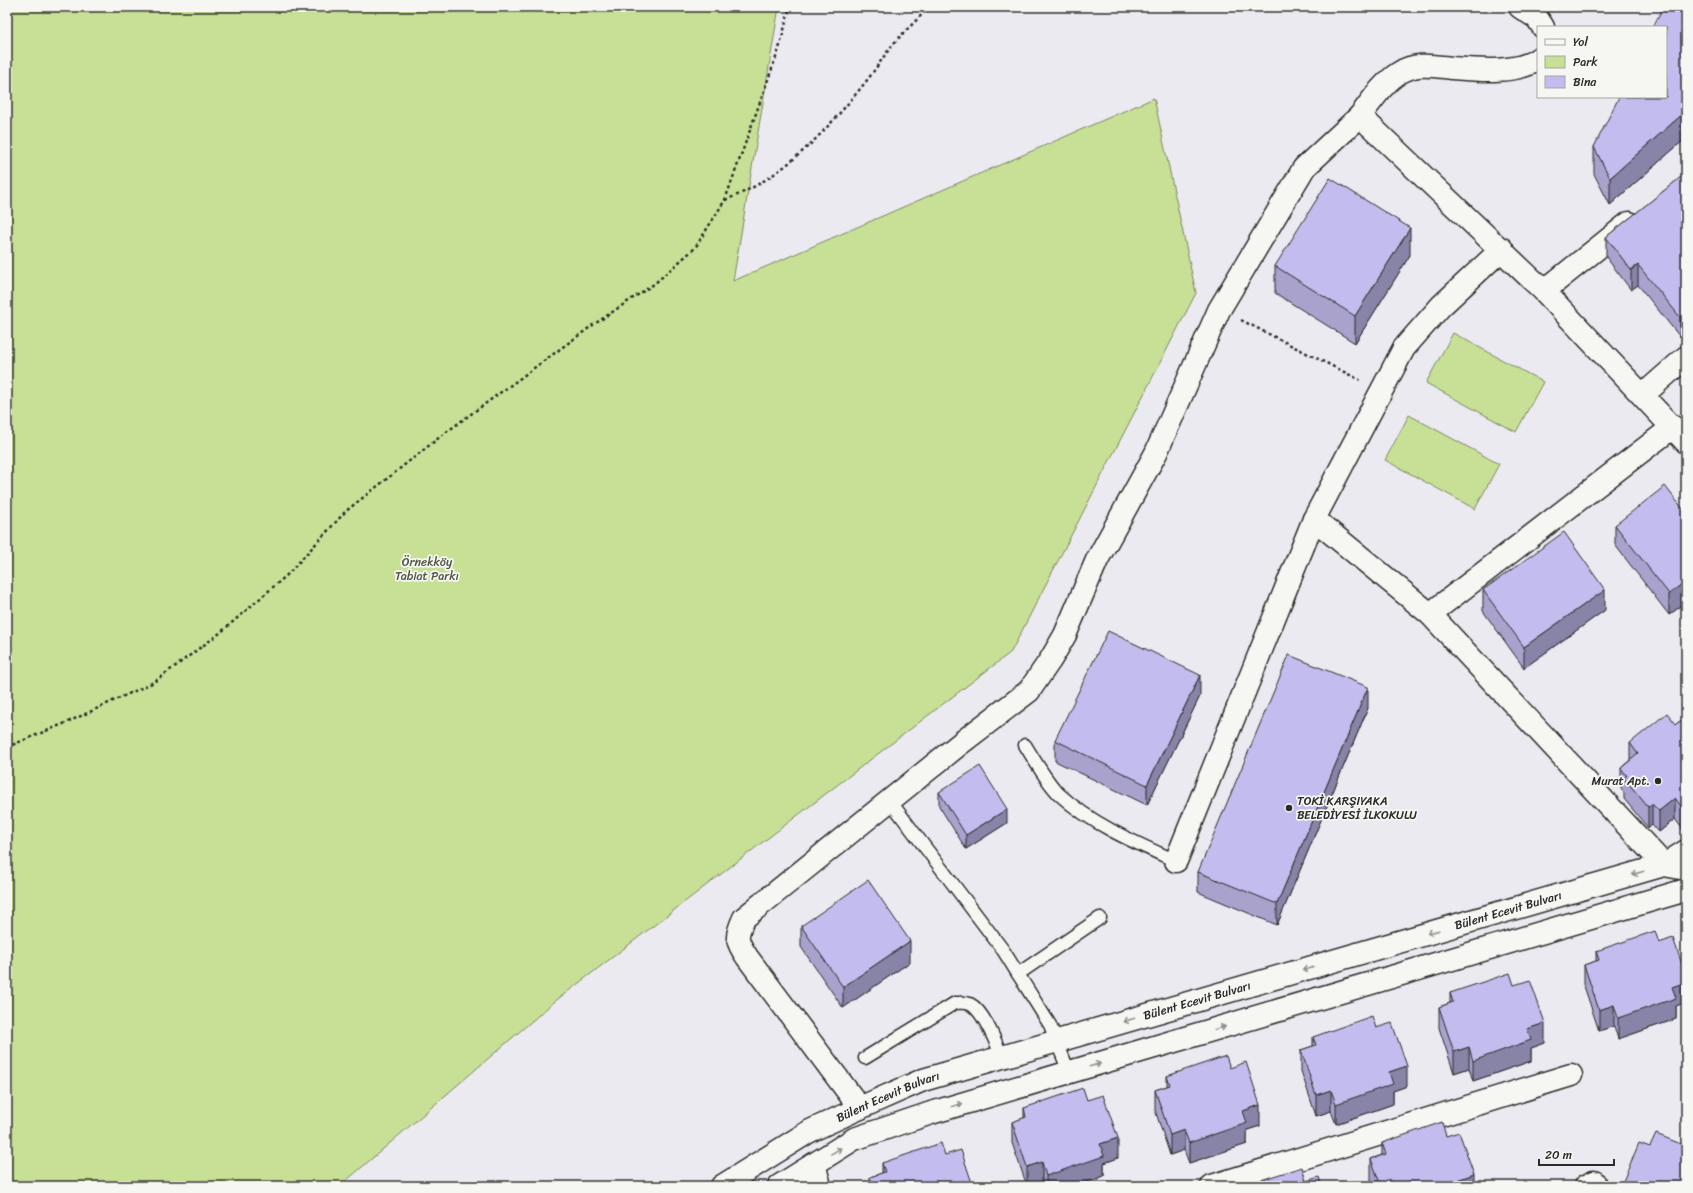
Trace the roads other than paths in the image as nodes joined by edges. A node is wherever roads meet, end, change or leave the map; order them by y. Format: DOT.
graph roads {
  1 [pos="1520,7"];
  2 [pos="1542,26"];
  3 [pos="1537,60"];
  4 [pos="1360,116"];
  5 [pos="1643,211"];
  6 [pos="1502,249"];
  7 [pos="1544,291"];
  8 [pos="1686,357"];
  9 [pos="1643,395"];
  10 [pos="1679,434"];
  11 [pos="1314,519"];
  12 [pos="1430,614"];
  13 [pos="1024,745"];
  14 [pos="890,801"];
  15 [pos="1686,851"];
  16 [pos="1176,861"];
  17 [pos="1664,865"];
  18 [pos="1686,869"];
  19 [pos="1686,890"];
  20 [pos="1100,918"];
  21 [pos="1018,974"];
  22 [pos="1057,1041"];
  23 [pos="865,1058"];
  24 [pos="1002,1058"];
  25 [pos="1069,1072"];
  26 [pos="1571,1075"];
  27 [pos="860,1108"];
  28 [pos="814,1164"];
  29 [pos="722,1186"];
  30 [pos="779,1186"];
  31 [pos="820,1186"];
  32 [pos="1212,1186"];
  1 -- 2 [label="street"];
  3 -- 4 [label="street"];
  4 -- 6 [label="street"];
  4 -- 14 [label="street"];
  5 -- 7 [label="street"];
  6 -- 7 [label="street"];
  6 -- 11 [label="street"];
  7 -- 9 [label="street"];
  8 -- 9 [label="street"];
  9 -- 10 [label="street"];
  10 -- 12 [label="street"];
  11 -- 12 [label="street"];
  11 -- 16 [label="street"];
  12 -- 17 [label="street"];
  13 -- 16 [label="lane"];
  14 -- 21 [label="lane"];
  14 -- 27 [label="street"];
  15 -- 17 [label="street, Bülent Ecevit Bulvarı"];
  17 -- 18 [label="street"];
  17 -- 22 [label="street, Bülent Ecevit Bulvarı, one-way"];
  25 -- 19 [label="street, Bülent Ecevit Bulvarı, one-way"];
  20 -- 21 [label="lane"];
  21 -- 22 [label="lane"];
  22 -- 24 [label="street, Bülent Ecevit Bulvarı"];
  22 -- 25 [label="lane"];
  23 -- 24 [label="lane"];
  24 -- 27 [label="street, Bülent Ecevit Bulvarı"];
  28 -- 25 [label="street, Bülent Ecevit Bulvarı, one-way"];
  26 -- 32 [label="street"];
  27 -- 29 [label="street, Bülent Ecevit Bulvarı"];
  28 -- 30 [label="street, Bülent Ecevit Bulvarı"];
  28 -- 31 [label="street"];
}
